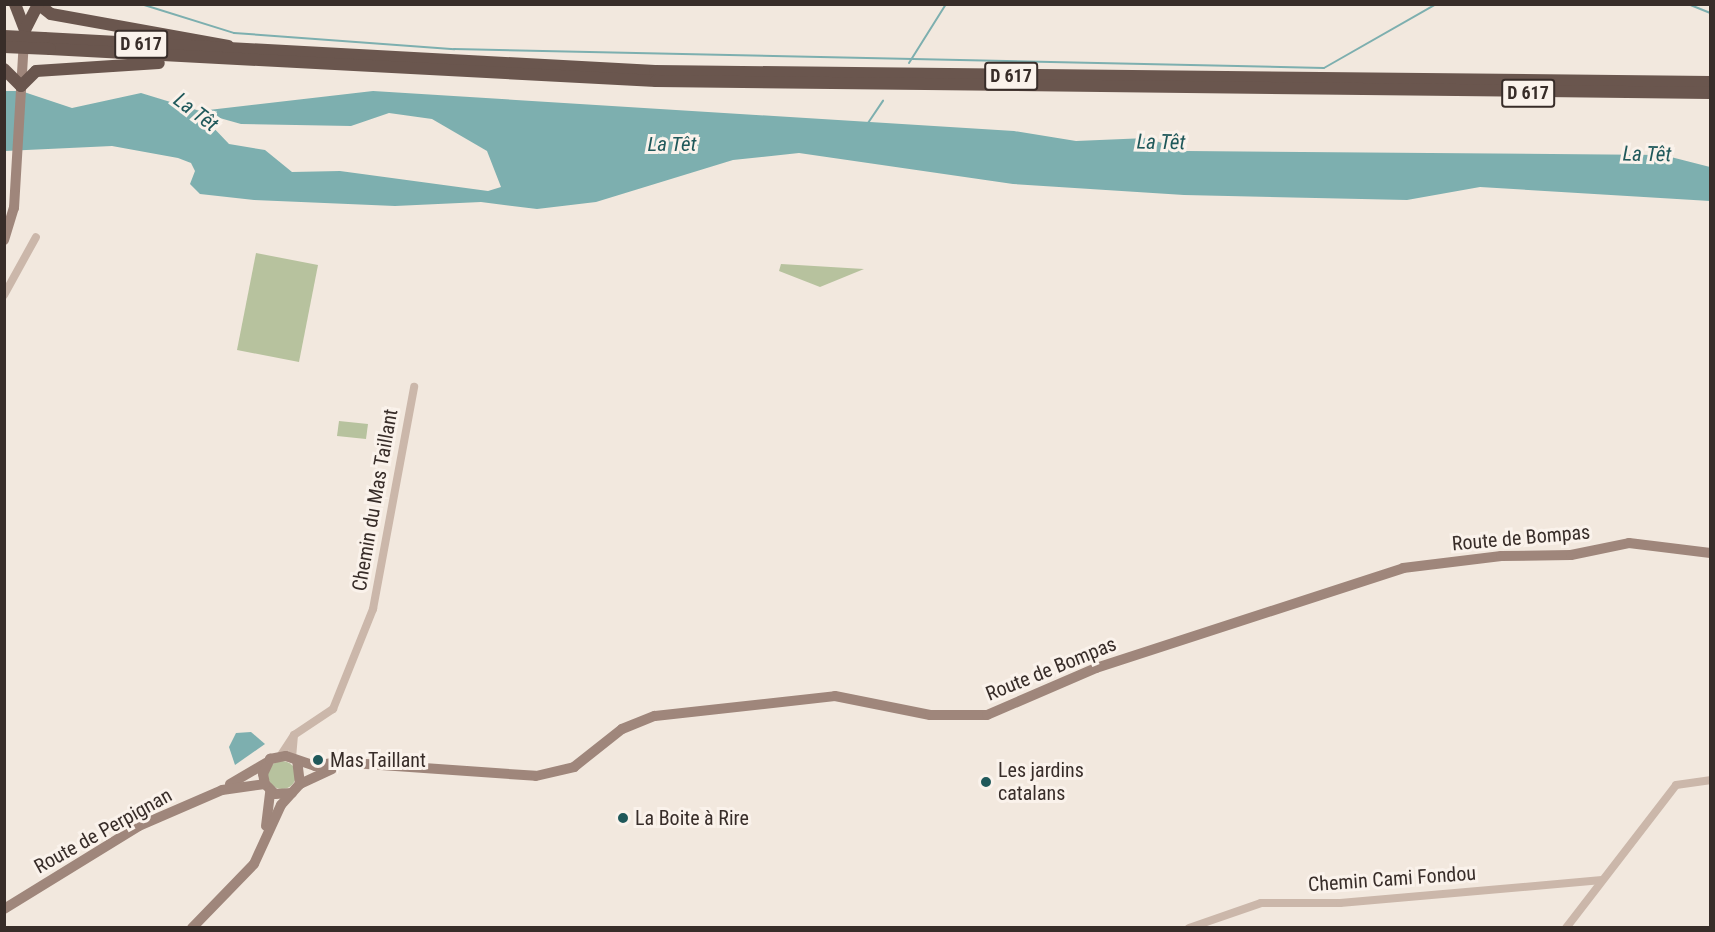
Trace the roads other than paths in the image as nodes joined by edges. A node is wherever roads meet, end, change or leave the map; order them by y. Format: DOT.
graph roads {
  1 [pos="10,4"];
  2 [pos="15,4"];
  3 [pos="38,5"];
  4 [pos="4,7"];
  5 [pos="25,30"];
  6 [pos="4,36"];
  7 [pos="47,44"];
  8 [pos="4,47"];
  9 [pos="237,49"];
  10 [pos="207,59"];
  11 [pos="4,69"];
  12 [pos="1710,82"];
  13 [pos="21,86"];
  14 [pos="1710,93"];
  15 [pos="1631,94"];
  16 [pos="1710,97"];
  17 [pos="15,179"];
  18 [pos="4,223"];
  19 [pos="36,237"];
  20 [pos="4,240"];
  21 [pos="4,295"];
  22 [pos="414,387"];
  23 [pos="1710,553"];
  24 [pos="294,735"];
  25 [pos="280,755"];
  26 [pos="294,759"];
  27 [pos="266,763"];
  28 [pos="373,764"];
  29 [pos="1710,780"];
  30 [pos="300,784"];
  31 [pos="268,788"];
  32 [pos="222,790"];
  33 [pos="292,793"];
  34 [pos="1602,880"];
  35 [pos="4,909"];
  36 [pos="182,927"];
  37 [pos="192,927"];
  38 [pos="1189,927"];
  39 [pos="1566,927"];
  1 -- 4 [label="highway"];
  2 -- 5 [label="highway"];
  3 -- 5 [label="highway"];
  3 -- 9 [label="highway"];
  5 -- 13 [label="main road"];
  6 -- 7 [label="highway, D 617, bridge"];
  7 -- 8 [label="highway, D 617, bridge"];
  7 -- 9 [label="highway, D 617"];
  7 -- 10 [label="highway, D 617"];
  9 -- 12 [label="highway, D 617"];
  10 -- 13 [label="highway"];
  10 -- 15 [label="highway, D 617"];
  11 -- 13 [label="highway"];
  13 -- 17 [label="main road"];
  14 -- 15 [label="highway, D 617"];
  15 -- 16 [label="highway"];
  17 -- 18 [label="main road"];
  17 -- 20 [label="main road"];
  19 -- 21 [label="street"];
  22 -- 24 [label="street, Chemin du Mas Taillant"];
  23 -- 28 [label="main road, Route de Bompas"];
  24 -- 25 [label="street"];
  24 -- 26 [label="street"];
  25 -- 26 [label="main road"];
  25 -- 27 [label="main road"];
  26 -- 28 [label="main road"];
  26 -- 30 [label="main road"];
  27 -- 31 [label="main road"];
  27 -- 32 [label="main road, Route de Perpignan"];
  28 -- 30 [label="main road"];
  29 -- 34 [label="street"];
  30 -- 33 [label="main road"];
  31 -- 32 [label="main road, Route de Perpignan"];
  31 -- 33 [label="main road"];
  31 -- 36 [label="main road"];
  32 -- 35 [label="main road, Route de Perpignan"];
  33 -- 37 [label="main road"];
  34 -- 38 [label="street, Chemin Cami Fondou"];
  34 -- 39 [label="street"];
}
